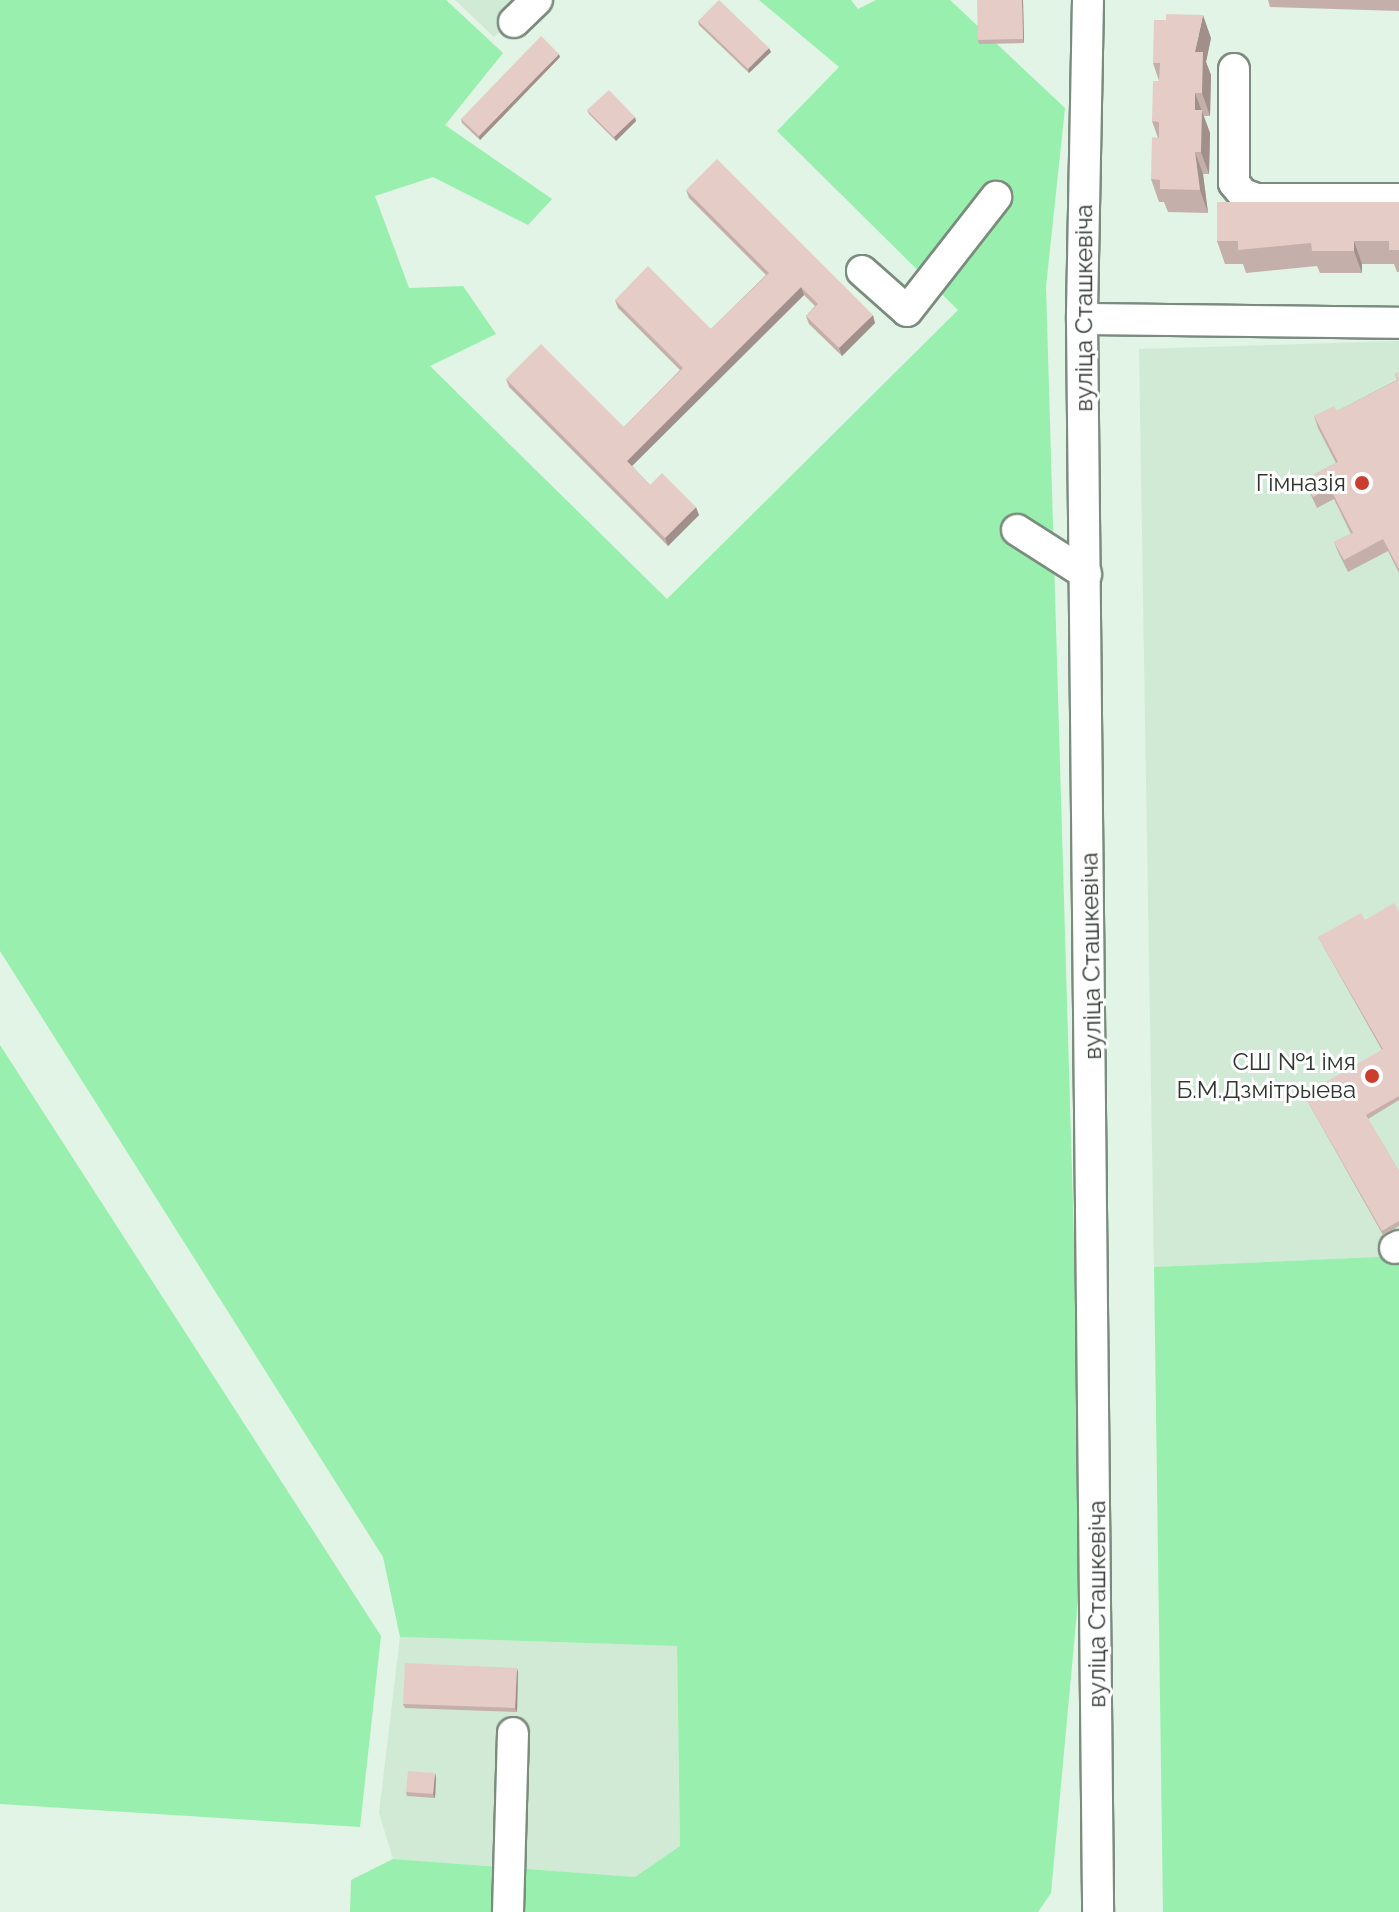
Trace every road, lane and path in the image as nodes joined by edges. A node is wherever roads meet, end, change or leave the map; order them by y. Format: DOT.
graph roads {
  1 [pos="537,0"];
  2 [pos="1088,0"];
  3 [pos="514,22"];
  4 [pos="1234,69"];
  5 [pos="996,197"];
  6 [pos="1399,199"];
  7 [pos="862,271"];
  8 [pos="1082,319"];
  9 [pos="1399,323"];
  10 [pos="1017,530"];
  11 [pos="1086,574"];
  12 [pos="513,1733"];
  13 [pos="508,1912"];
  14 [pos="1098,1912"];
  1 -- 3 [label="street"];
  2 -- 8 [label="street, вуліца Сташкевіча"];
  4 -- 6 [label="street"];
  5 -- 7 [label="street"];
  8 -- 9 [label="street"];
  8 -- 11 [label="street, вуліца Сташкевіча"];
  10 -- 11 [label="street"];
  11 -- 14 [label="street, вуліца Сташкевіча"];
  12 -- 13 [label="street"];
}
